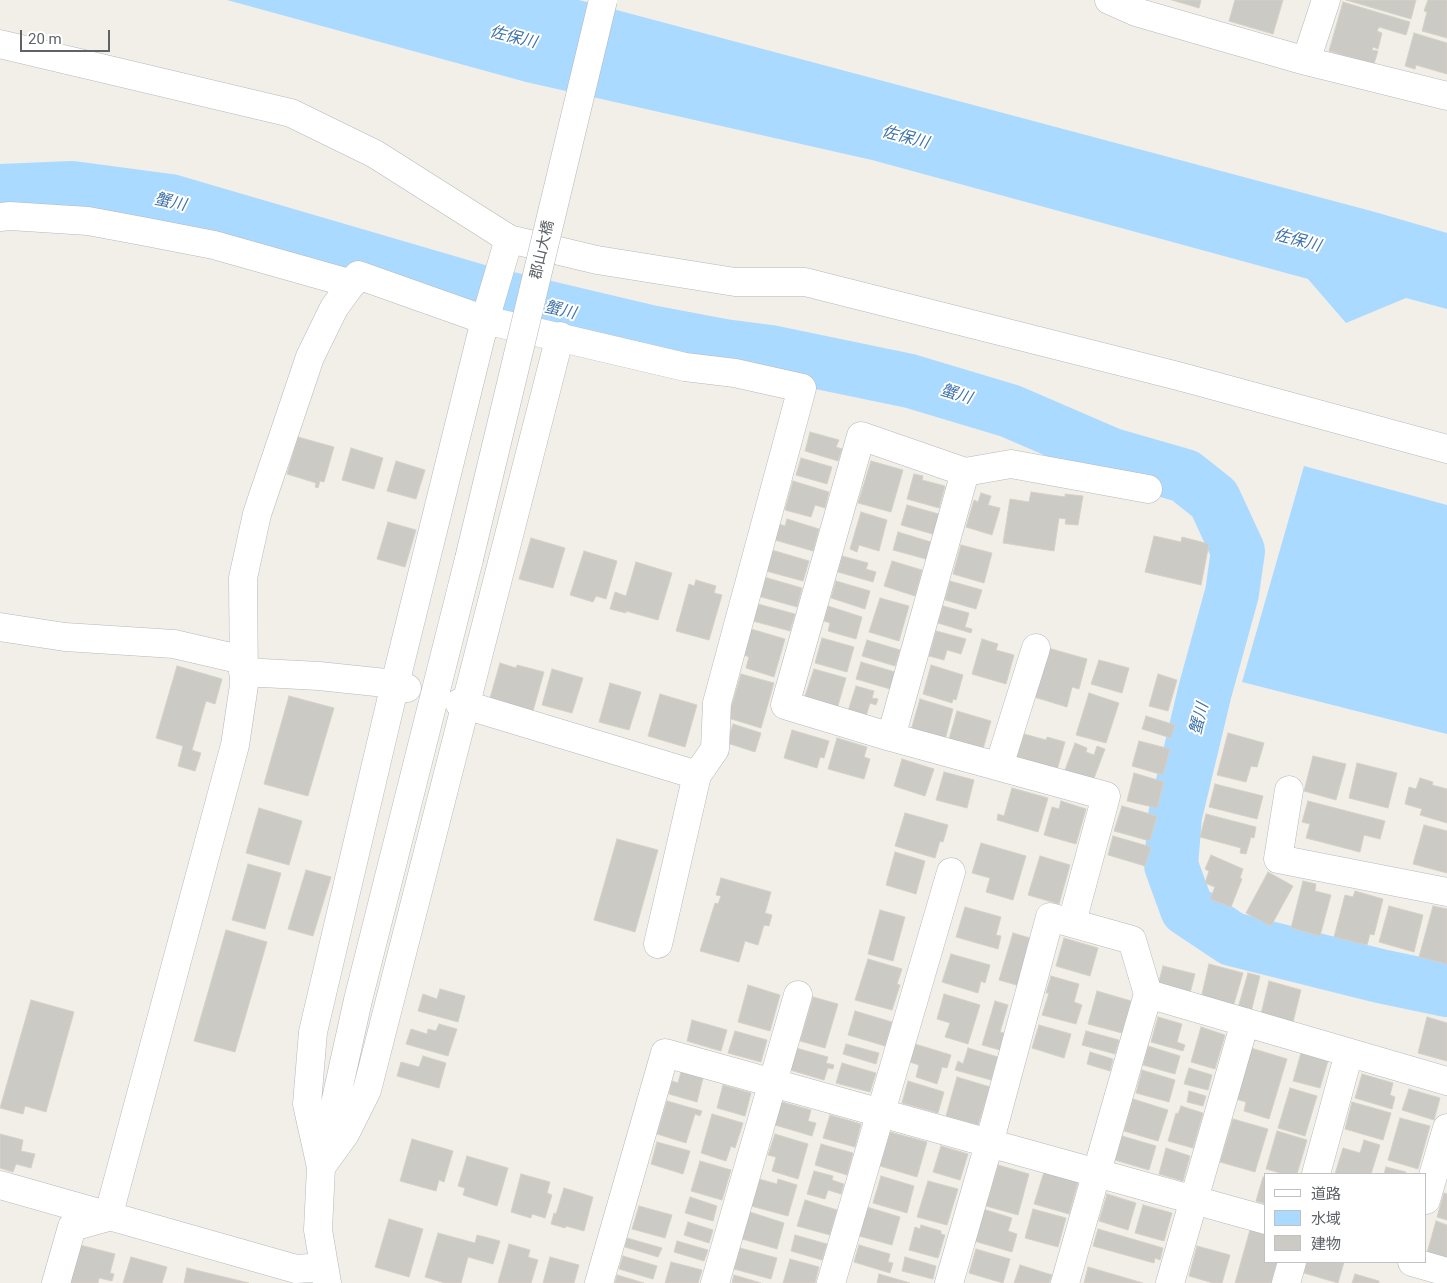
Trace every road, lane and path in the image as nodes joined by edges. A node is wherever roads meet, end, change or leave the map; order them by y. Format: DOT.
graph roads {
  1 [pos="602,0"];
  2 [pos="1109,0"];
  3 [pos="1326,0"];
  4 [pos="1138,6"];
  5 [pos="0,44"];
  6 [pos="1306,61"];
  7 [pos="1447,96"];
  8 [pos="0,217"];
  9 [pos="509,239"];
  10 [pos="352,284"];
  11 [pos="484,320"];
  12 [pos="560,336"];
  13 [pos="1447,449"];
  14 [pos="965,472"];
  15 [pos="1148,489"];
  16 [pos="0,627"];
  17 [pos="1036,648"];
  18 [pos="243,666"];
  19 [pos="401,686"];
  20 [pos="463,704"];
  21 [pos="891,737"];
  22 [pos="999,766"];
  23 [pos="697,775"];
  24 [pos="1289,790"];
  25 [pos="951,872"];
  26 [pos="1447,892"];
  27 [pos="1072,922"];
  28 [pos="658,944"];
  29 [pos="1148,994"];
  30 [pos="798,995"];
  31 [pos="1245,1022"];
  32 [pos="1349,1053"];
  33 [pos="1447,1081"];
  34 [pos="772,1083"];
  35 [pos="881,1113"];
  36 [pos="1447,1128"];
  37 [pos="989,1144"];
  38 [pos="321,1167"];
  39 [pos="1097,1172"];
  40 [pos="1316,1173"];
  41 [pos="0,1185"];
  42 [pos="1427,1197"];
  43 [pos="1194,1199"];
  44 [pos="108,1217"];
  45 [pos="1264,1219"];
  46 [pos="1292,1263"];
  47 [pos="1407,1263"];
  48 [pos="1416,1263"];
  49 [pos="1447,1272"];
  50 [pos="325,1275"];
  51 [pos="56,1283"];
  52 [pos="598,1283"];
  53 [pos="715,1283"];
  54 [pos="831,1283"];
  55 [pos="949,1283"];
  56 [pos="1065,1283"];
  57 [pos="1170,1283"];
  58 [pos="1286,1283"];
  59 [pos="1402,1283"];
  1 -- 38 [label="street, 郡山大橋, bridge"];
  2 -- 4 [label="street"];
  3 -- 6 [label="street"];
  4 -- 6 [label="street"];
  5 -- 9 [label="street"];
  6 -- 7 [label="street"];
  8 -- 10 [label="street"];
  9 -- 11 [label="street"];
  9 -- 13 [label="street"];
  10 -- 11 [label="street"];
  10 -- 18 [label="street"];
  11 -- 12 [label="street"];
  11 -- 19 [label="street"];
  12 -- 20 [label="street"];
  12 -- 23 [label="street"];
  14 -- 15 [label="street"];
  14 -- 21 [label="street"];
  14 -- 21 [label="street"];
  16 -- 18 [label="street"];
  17 -- 22 [label="street"];
  18 -- 19 [label="street"];
  18 -- 44 [label="street"];
  19 -- 38 [label="street"];
  20 -- 23 [label="street"];
  20 -- 38 [label="street"];
  21 -- 22 [label="street"];
  22 -- 27 [label="street"];
  23 -- 28 [label="street"];
  24 -- 26 [label="street"];
  25 -- 35 [label="street"];
  27 -- 29 [label="street"];
  27 -- 37 [label="street"];
  29 -- 31 [label="street"];
  29 -- 39 [label="street"];
  30 -- 34 [label="street"];
  31 -- 32 [label="street"];
  31 -- 43 [label="street"];
  32 -- 33 [label="street"];
  32 -- 40 [label="street"];
  34 -- 35 [label="street"];
  34 -- 52 [label="street"];
  34 -- 53 [label="street"];
  35 -- 37 [label="street"];
  35 -- 54 [label="street"];
  36 -- 42 [label="street"];
  37 -- 39 [label="street"];
  37 -- 55 [label="street"];
  38 -- 50 [label="street"];
  39 -- 43 [label="street"];
  39 -- 56 [label="street"];
  41 -- 44 [label="street"];
  43 -- 45 [label="street"];
  43 -- 57 [label="street"];
  44 -- 50 [label="street"];
  44 -- 51 [label="street"];
  46 -- 58 [label="street"];
  47 -- 59 [label="street"];
  48 -- 49 [label="street"];
}
